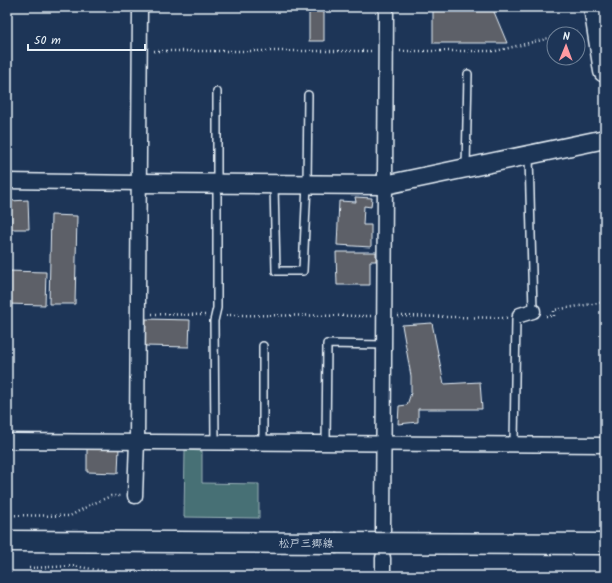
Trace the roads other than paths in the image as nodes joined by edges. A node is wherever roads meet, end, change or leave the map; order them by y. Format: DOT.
graph roads {
  1 [pos="140,7"];
  2 [pos="386,7"];
  3 [pos="595,7"];
  4 [pos="605,71"];
  5 [pos="468,74"];
  6 [pos="216,92"];
  7 [pos="308,95"];
  8 [pos="605,139"];
  9 [pos="529,154"];
  10 [pos="466,167"];
  11 [pos="7,181"];
  12 [pos="139,183"];
  13 [pos="216,183"];
  14 [pos="274,184"];
  15 [pos="307,184"];
  16 [pos="385,185"];
  17 [pos="385,345"];
  18 [pos="263,346"];
  19 [pos="7,441"];
  20 [pos="137,441"];
  21 [pos="215,442"];
  22 [pos="263,442"];
  23 [pos="326,442"];
  24 [pos="384,442"];
  25 [pos="514,443"];
  26 [pos="605,445"];
  27 [pos="135,496"];
  28 [pos="383,531"];
  29 [pos="7,541"];
  30 [pos="605,544"];
  31 [pos="383,558"];
  32 [pos="383,576"];
  1 -- 12 [label="street"];
  2 -- 16 [label="street"];
  3 -- 4 [label="main road"];
  5 -- 10 [label="lane"];
  6 -- 13 [label="lane"];
  7 -- 15 [label="lane"];
  8 -- 9 [label="street"];
  9 -- 10 [label="street"];
  9 -- 25 [label="lane"];
  10 -- 16 [label="street"];
  11 -- 12 [label="street"];
  12 -- 13 [label="street"];
  12 -- 20 [label="street"];
  13 -- 14 [label="street"];
  13 -- 21 [label="lane"];
  14 -- 15 [label="street"];
  14 -- 15 [label="lane"];
  15 -- 16 [label="street"];
  16 -- 17 [label="street"];
  17 -- 23 [label="lane"];
  17 -- 24 [label="street"];
  18 -- 22 [label="lane"];
  19 -- 20 [label="street"];
  20 -- 21 [label="street"];
  20 -- 27 [label="street"];
  21 -- 22 [label="street"];
  22 -- 23 [label="street"];
  23 -- 24 [label="street"];
  24 -- 25 [label="street"];
  24 -- 28 [label="street"];
  25 -- 26 [label="street"];
  29 -- 30 [label="main road, 松戸三郷線, bridge"];
  31 -- 32 [label="street"];
}
